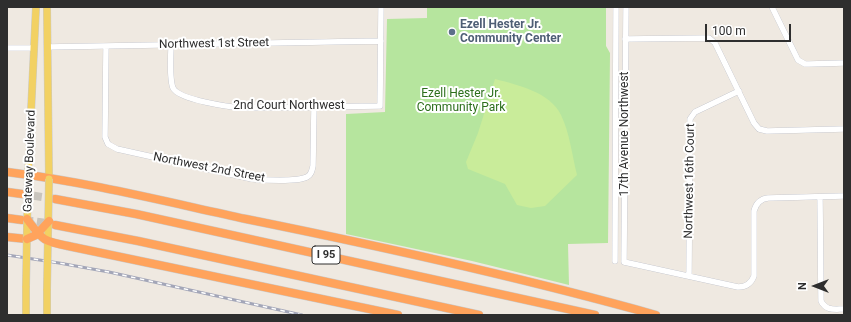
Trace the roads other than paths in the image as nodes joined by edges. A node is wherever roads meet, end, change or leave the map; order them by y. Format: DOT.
graph roads {
  1 [pos="36,7"];
  2 [pos="47,7"];
  3 [pos="382,7"];
  4 [pos="616,7"];
  5 [pos="626,7"];
  6 [pos="772,7"];
  7 [pos="625,39"];
  8 [pos="381,41"];
  9 [pos="171,45"];
  10 [pos="106,46"];
  11 [pos="48,47"];
  12 [pos="7,48"];
  13 [pos="34,48"];
  14 [pos="844,64"];
  15 [pos="739,91"];
  16 [pos="314,107"];
  17 [pos="844,129"];
  18 [pos="7,172"];
  19 [pos="28,175"];
  20 [pos="49,179"];
  21 [pos="7,192"];
  22 [pos="22,194"];
  23 [pos="844,196"];
  24 [pos="820,197"];
  25 [pos="55,199"];
  26 [pos="7,218"];
  27 [pos="25,220"];
  28 [pos="52,223"];
  29 [pos="38,233"];
  30 [pos="7,237"];
  31 [pos="24,239"];
  32 [pos="48,242"];
  33 [pos="615,262"];
  34 [pos="689,276"];
  35 [pos="844,309"];
  36 [pos="26,315"];
  37 [pos="47,315"];
  38 [pos="398,315"];
  39 [pos="479,315"];
  40 [pos="595,315"];
  41 [pos="656,315"];
  1 -- 13 [label="main road, Gateway Boulevard"];
  2 -- 11 [label="main road, Gateway Boulevard"];
  3 -- 8 [label="street"];
  4 -- 33 [label="street, 17th Avenue Northwest"];
  5 -- 7 [label="street, 17th Avenue Northwest"];
  6 -- 14 [label="street"];
  7 -- 15 [label="street"];
  7 -- 34 [label="street, 17th Avenue Northwest"];
  8 -- 9 [label="street, Northwest 1st Street"];
  8 -- 16 [label="street, 2nd Court Northwest"];
  9 -- 10 [label="street, Northwest 1st Street"];
  9 -- 16 [label="street, 2nd Court Northwest"];
  10 -- 11 [label="street, Northwest 1st Street"];
  10 -- 16 [label="street, Northwest 2nd Street"];
  11 -- 20 [label="main road, Gateway Boulevard"];
  12 -- 13 [label="street"];
  13 -- 19 [label="main road, Gateway Boulevard"];
  15 -- 17 [label="street"];
  15 -- 34 [label="street, Northwest 16th Court"];
  18 -- 19 [label="highway"];
  19 -- 20 [label="highway"];
  19 -- 27 [label="main road, Gateway Boulevard, bridge"];
  20 -- 28 [label="main road, Gateway Boulevard, bridge"];
  20 -- 41 [label="highway"];
  21 -- 22 [label="highway"];
  23 -- 24 [label="street"];
  24 -- 34 [label="street"];
  24 -- 35 [label="street"];
  25 -- 40 [label="highway, I 95"];
  26 -- 27 [label="highway"];
  27 -- 29 [label="highway, bridge"];
  27 -- 31 [label="main road, Gateway Boulevard, bridge"];
  28 -- 29 [label="highway, bridge"];
  28 -- 32 [label="main road, Gateway Boulevard, bridge"];
  28 -- 39 [label="highway, I 95"];
  29 -- 31 [label="highway, bridge"];
  29 -- 32 [label="highway, bridge"];
  30 -- 31 [label="highway"];
  31 -- 36 [label="main road, Gateway Boulevard, bridge"];
  32 -- 37 [label="main road, Gateway Boulevard, bridge"];
  32 -- 38 [label="highway, bridge"];
}
